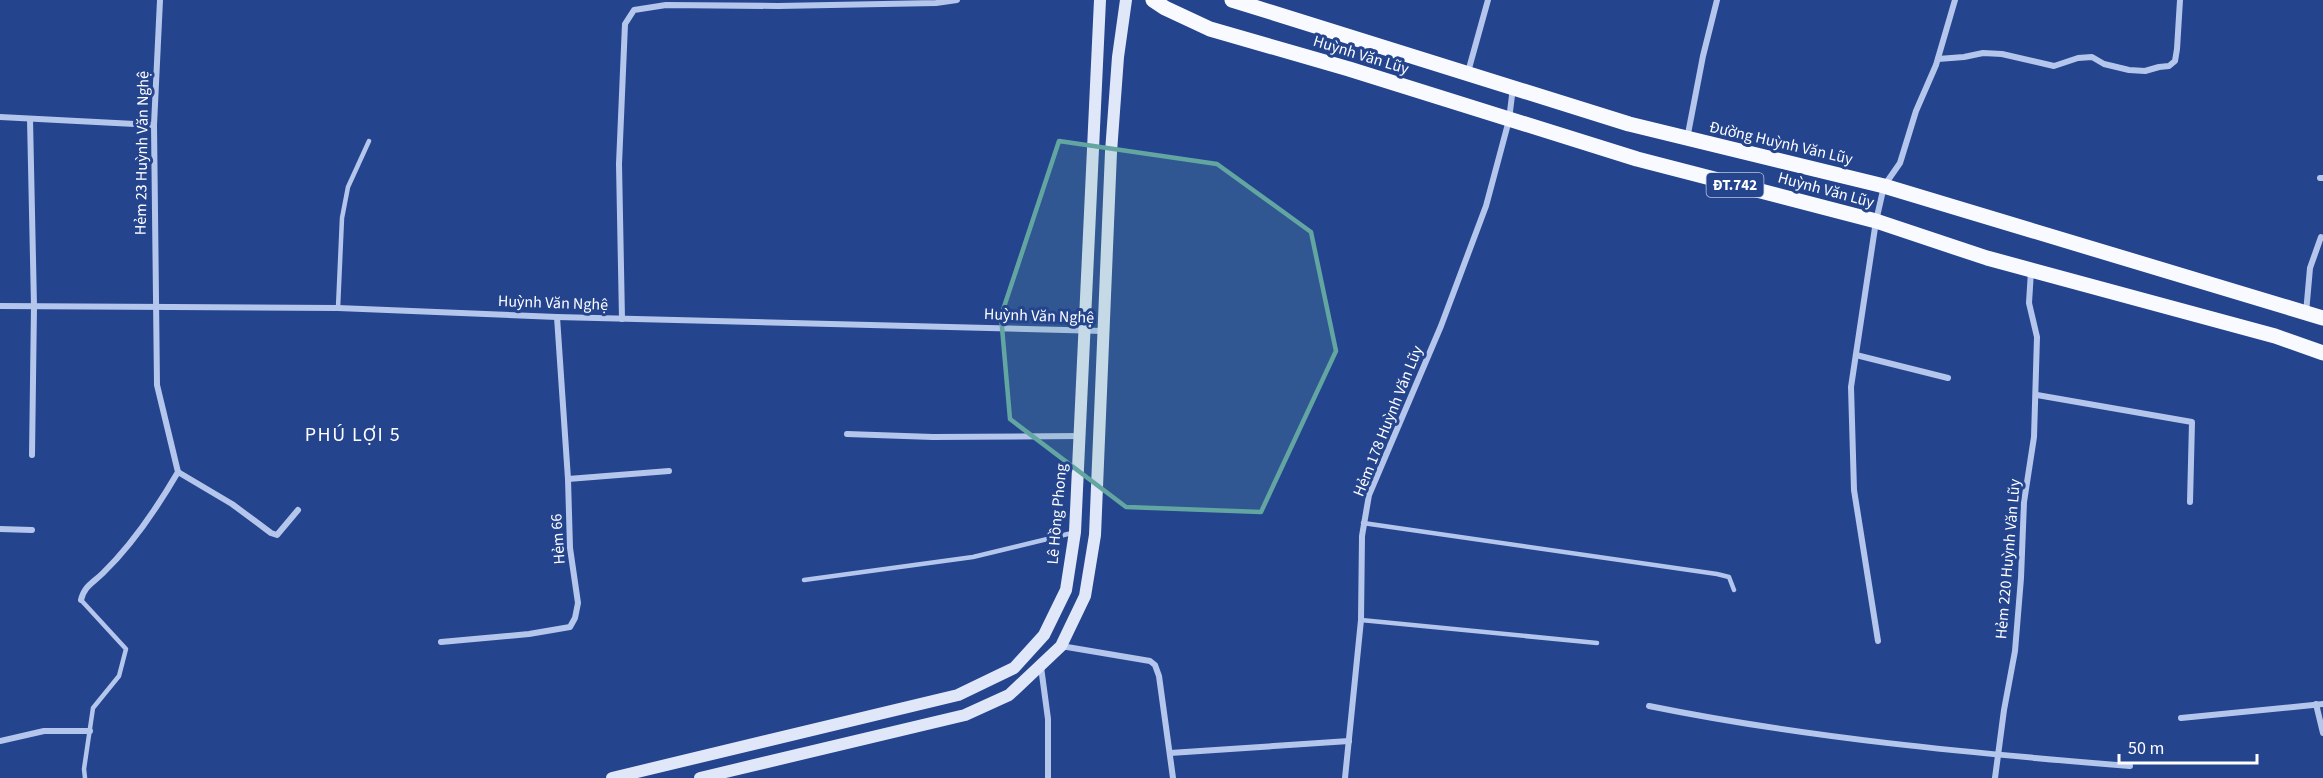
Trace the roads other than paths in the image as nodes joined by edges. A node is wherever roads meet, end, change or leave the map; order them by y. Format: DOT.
graph roads {
  1 [pos="160,0"];
  2 [pos="957,0"];
  3 [pos="1100,0"];
  4 [pos="1126,0"];
  5 [pos="1153,0"];
  6 [pos="1232,0"];
  7 [pos="1488,0"];
  8 [pos="1717,0"];
  9 [pos="1955,0"];
  10 [pos="2180,0"];
  11 [pos="1938,59"];
  12 [pos="1468,72"];
  13 [pos="1513,87"];
  14 [pos="0,117"];
  15 [pos="30,119"];
  16 [pos="1509,120"];
  17 [pos="153,125"];
  18 [pos="1687,139"];
  19 [pos="369,141"];
  20 [pos="1884,186"];
  21 [pos="1876,221"];
  22 [pos="2321,237"];
  23 [pos="2031,271"];
  24 [pos="0,306"];
  25 [pos="34,306"];
  26 [pos="155,306"];
  27 [pos="338,308"];
  28 [pos="2306,313"];
  29 [pos="557,317"];
  30 [pos="2323,318"];
  31 [pos="622,319"];
  32 [pos="1084,331"];
  33 [pos="1105,332"];
  34 [pos="2323,352"];
  35 [pos="1856,355"];
  36 [pos="1948,378"];
  37 [pos="2037,395"];
  38 [pos="847,434"];
  39 [pos="1079,436"];
  40 [pos="32,455"];
  41 [pos="669,471"];
  42 [pos="178,472"];
  43 [pos="568,478"];
  44 [pos="2190,502"];
  45 [pos="298,510"];
  46 [pos="1363,524"];
  47 [pos="0,529"];
  48 [pos="32,530"];
  49 [pos="1075,532"];
  50 [pos="804,580"];
  51 [pos="1734,590"];
  52 [pos="81,600"];
  53 [pos="1361,620"];
  54 [pos="1878,641"];
  55 [pos="441,642"];
  56 [pos="1597,643"];
  57 [pos="1061,646"];
  58 [pos="1041,667"];
  59 [pos="2319,704"];
  60 [pos="1649,706"];
  61 [pos="2181,718"];
  62 [pos="90,731"];
  63 [pos="2323,733"];
  64 [pos="0,741"];
  65 [pos="1349,741"];
  66 [pos="1170,753"];
  67 [pos="2000,755"];
  68 [pos="2130,766"];
  69 [pos="85,778"];
  70 [pos="612,778"];
  71 [pos="700,778"];
  72 [pos="1048,778"];
  73 [pos="1173,778"];
  74 [pos="1345,778"];
  75 [pos="1995,778"];
  1 -- 17 [label="street, Hẻm 23 Huỳnh Văn Nghệ"];
  2 -- 31 [label="street"];
  3 -- 32 [label="street, Lê Hồng Phong"];
  4 -- 33 [label="street"];
  5 -- 16 [label="main road, Huỳnh Văn Lũy / ĐT.742"];
  6 -- 12 [label="main road, Đường Huỳnh Văn Lũy / ĐT.742"];
  7 -- 12 [label="street"];
  8 -- 18 [label="street"];
  9 -- 11 [label="street"];
  10 -- 11 [label="street"];
  11 -- 20 [label="street"];
  12 -- 13 [label="main road, Đường Huỳnh Văn Lũy / ĐT.742"];
  13 -- 16 [label="street, Hẻm 178 Huỳnh Văn Lũy"];
  13 -- 18 [label="main road, Đường Huỳnh Văn Lũy / ĐT.742"];
  14 -- 15 [label="street"];
  15 -- 17 [label="street"];
  15 -- 25 [label="street"];
  16 -- 21 [label="main road, Huỳnh Văn Lũy / ĐT.742"];
  16 -- 46 [label="street, Hẻm 178 Huỳnh Văn Lũy"];
  17 -- 26 [label="street, Hẻm 23 Huỳnh Văn Nghệ"];
  18 -- 20 [label="main road, Đường Huỳnh Văn Lũy / ĐT.742"];
  19 -- 27 [label="lane"];
  20 -- 21 [label="street"];
  20 -- 28 [label="main road, Đường Huỳnh Văn Lũy / ĐT.742"];
  21 -- 23 [label="main road, Huỳnh Văn Lũy / ĐT.742"];
  21 -- 35 [label="street"];
  22 -- 28 [label="street"];
  23 -- 34 [label="main road, Huỳnh Văn Lũy / ĐT.742"];
  23 -- 37 [label="street, Hẻm 220 Huỳnh Văn Lũy"];
  24 -- 25 [label="street, Huỳnh Văn Nghệ"];
  25 -- 26 [label="street, Huỳnh Văn Nghệ"];
  25 -- 40 [label="street"];
  26 -- 27 [label="street, Huỳnh Văn Nghệ"];
  26 -- 42 [label="street, Hẻm 23 Huỳnh Văn Nghệ"];
  27 -- 29 [label="street, Huỳnh Văn Nghệ"];
  28 -- 30 [label="main road, Đường Huỳnh Văn Lũy / ĐT.742"];
  29 -- 31 [label="street, Huỳnh Văn Nghệ"];
  29 -- 43 [label="street, Hẻm 66"];
  31 -- 32 [label="street, Huỳnh Văn Nghệ"];
  32 -- 33 [label="street, Huỳnh Văn Nghệ"];
  32 -- 39 [label="street, Lê Hồng Phong"];
  33 -- 57 [label="street"];
  35 -- 36 [label="street"];
  35 -- 54 [label="street"];
  37 -- 44 [label="street"];
  37 -- 67 [label="street, Hẻm 220 Huỳnh Văn Lũy"];
  38 -- 39 [label="street"];
  39 -- 49 [label="street, Lê Hồng Phong"];
  41 -- 43 [label="street"];
  42 -- 45 [label="street"];
  42 -- 52 [label="street"];
  43 -- 55 [label="street, Hẻm 66"];
  46 -- 51 [label="lane"];
  46 -- 53 [label="street, Hẻm 178 Huỳnh Văn Lũy"];
  47 -- 48 [label="street"];
  49 -- 50 [label="lane"];
  49 -- 70 [label="street, Lê Hồng Phong"];
  52 -- 62 [label="lane"];
  53 -- 56 [label="lane"];
  53 -- 65 [label="street, Hẻm 178 Huỳnh Văn Lũy"];
  57 -- 58 [label="street"];
  57 -- 66 [label="street"];
  58 -- 71 [label="street"];
  58 -- 72 [label="street"];
  59 -- 61 [label="street"];
  59 -- 63 [label="street"];
  60 -- 67 [label="street"];
  62 -- 64 [label="street"];
  62 -- 69 [label="lane"];
  65 -- 66 [label="street"];
  65 -- 74 [label="street, Hẻm 178 Huỳnh Văn Lũy"];
  66 -- 73 [label="street"];
  67 -- 68 [label="street"];
  67 -- 75 [label="street, Hẻm 220 Huỳnh Văn Lũy"];
}
